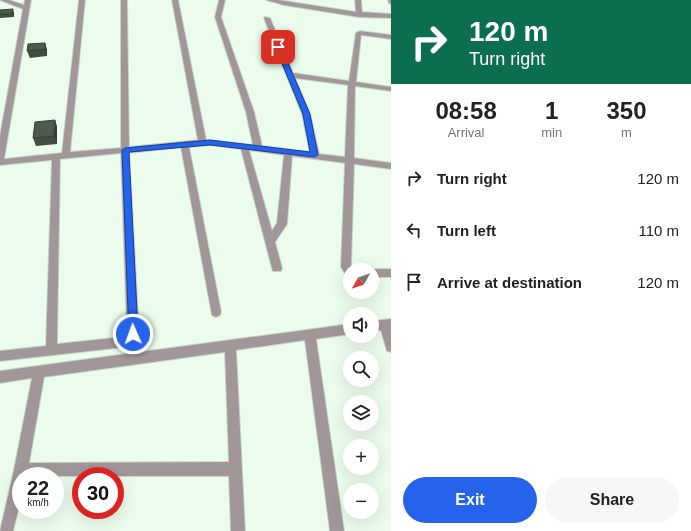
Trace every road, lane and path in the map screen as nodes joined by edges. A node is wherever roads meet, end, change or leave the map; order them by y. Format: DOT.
graph roads {
  1 [pos="3,0"];
  2 [pos="28,0"];
  3 [pos="82,0"];
  4 [pos="124,0"];
  5 [pos="175,0"];
  6 [pos="222,0"];
  7 [pos="268,0"];
  8 [pos="317,0"];
  9 [pos="358,0"];
  10 [pos="26,8"];
  11 [pos="317,9"];
  12 [pos="359,15"];
  13 [pos="391,16"];
  14 [pos="267,18"];
  15 [pos="391,37"];
  16 [pos="290,75"];
  17 [pos="352,84"];
  18 [pos="391,89"];
  19 [pos="203,143"];
  20 [pos="185,144"];
  21 [pos="244,146"];
  22 [pos="258,148"];
  23 [pos="125,150"];
  24 [pos="288,152"];
  25 [pos="314,155"];
  26 [pos="61,156"];
  27 [pos="0,159"];
  28 [pos="349,159"];
  29 [pos="0,162"];
  30 [pos="391,166"];
  31 [pos="270,242"];
  32 [pos="346,263"];
  33 [pos="277,268"];
  34 [pos="379,273"];
  35 [pos="391,273"];
  36 [pos="216,312"];
  37 [pos="388,324"];
  38 [pos="343,330"];
  39 [pos="310,335"];
  40 [pos="230,346"];
  41 [pos="391,347"];
  42 [pos="51,351"];
  43 [pos="0,356"];
  44 [pos="39,373"];
  45 [pos="0,377"];
  46 [pos="22,467"];
  47 [pos="235,469"];
  48 [pos="64,470"];
  49 [pos="12,507"];
  50 [pos="6,531"];
  51 [pos="238,531"];
  52 [pos="337,531"];
  1 -- 10 [label="street"];
  2 -- 10 [label="street"];
  3 -- 26 [label="street"];
  4 -- 23 [label="street"];
  5 -- 19 [label="street"];
  6 -- 22 [label="street"];
  7 -- 11 [label="street"];
  8 -- 11 [label="street"];
  9 -- 12 [label="street"];
  10 -- 27 [label="street"];
  11 -- 12 [label="street"];
  12 -- 13 [label="street"];
  14 -- 16 [label="street"];
  15 -- 17 [label="street"];
  16 -- 17 [label="street"];
  16 -- 25 [label="street"];
  17 -- 18 [label="street"];
  17 -- 28 [label="street"];
  19 -- 20 [label="street"];
  19 -- 21 [label="street"];
  20 -- 23 [label="street"];
  20 -- 36 [label="street"];
  21 -- 22 [label="street"];
  21 -- 31 [label="street"];
  22 -- 24 [label="street"];
  23 -- 26 [label="street"];
  23 -- 42 [label="street"];
  24 -- 25 [label="street"];
  24 -- 31 [label="street"];
  25 -- 28 [label="street"];
  26 -- 29 [label="street"];
  26 -- 42 [label="street"];
  28 -- 30 [label="street"];
  28 -- 32 [label="street"];
  31 -- 33 [label="street"];
  34 -- 35 [label="street"];
  37 -- 41 [label="street"];
  38 -- 39 [label="street"];
  39 -- 40 [label="street"];
  39 -- 52 [label="street"];
  40 -- 44 [label="street"];
  40 -- 47 [label="street"];
  42 -- 43 [label="street"];
  44 -- 45 [label="street"];
  44 -- 46 [label="street"];
  47 -- 48 [label="street"];
  47 -- 51 [label="street"];
  49 -- 50 [label="street"];
}
